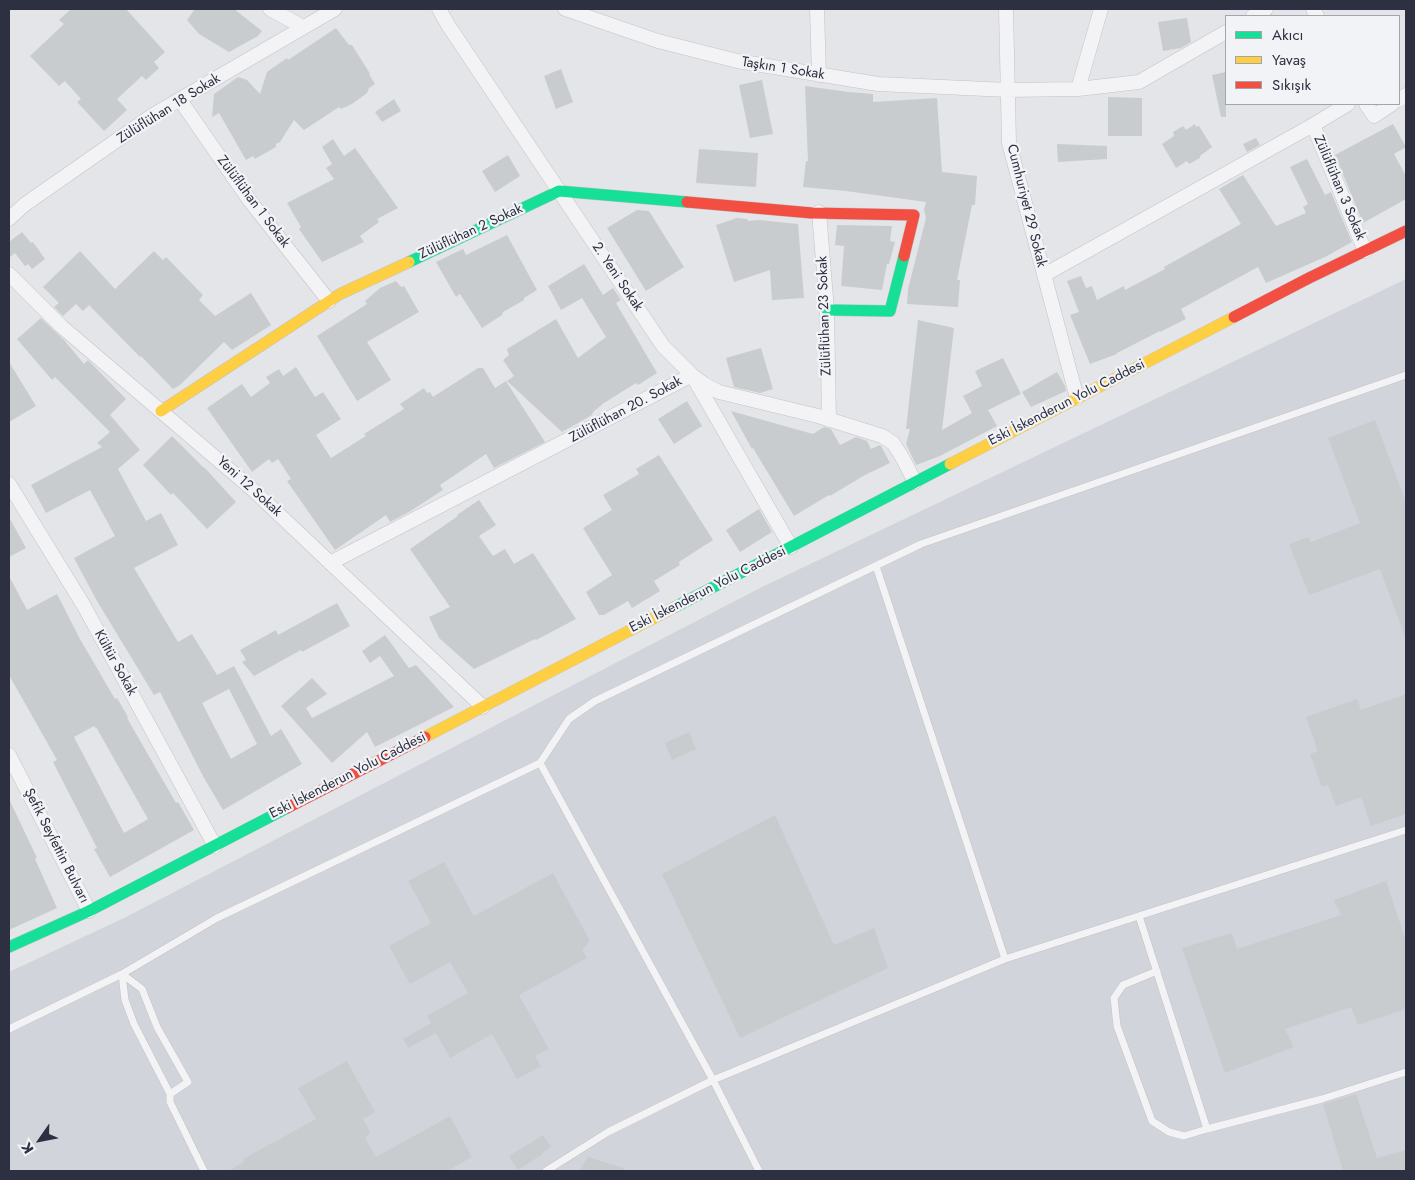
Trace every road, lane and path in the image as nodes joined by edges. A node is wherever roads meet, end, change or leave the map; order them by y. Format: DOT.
graph roads {
  1 [pos="270,9"];
  2 [pos="335,9"];
  3 [pos="439,9"];
  4 [pos="565,9"];
  5 [pos="817,9"];
  6 [pos="1006,9"];
  7 [pos="1101,9"];
  8 [pos="1266,9"];
  9 [pos="1255,15"];
  10 [pos="303,28"];
  11 [pos="1225,33"];
  12 [pos="819,74"];
  13 [pos="1078,89"];
  14 [pos="1008,90"];
  15 [pos="180,100"];
  16 [pos="1346,105"];
  17 [pos="1367,105"];
  18 [pos="1390,105"];
  19 [pos="1313,125"];
  20 [pos="559,191"];
  21 [pos="820,212"];
  22 [pos="9,218"];
  23 [pos="1406,231"];
  24 [pos="1365,250"];
  25 [pos="9,274"];
  26 [pos="1044,274"];
  27 [pos="329,301"];
  28 [pos="827,310"];
  29 [pos="1406,374"];
  30 [pos="692,375"];
  31 [pos="1077,398"];
  32 [pos="161,411"];
  33 [pos="829,420"];
  34 [pos="915,482"];
  35 [pos="9,484"];
  36 [pos="791,546"];
  37 [pos="330,563"];
  38 [pos="876,566"];
  39 [pos="483,707"];
  40 [pos="9,754"];
  41 [pos="540,763"];
  42 [pos="1406,830"];
  43 [pos="214,846"];
  44 [pos="90,911"];
  45 [pos="1139,916"];
  46 [pos="9,947"];
  47 [pos="1005,959"];
  48 [pos="1157,970"];
  49 [pos="122,974"];
  50 [pos="9,1029"];
  51 [pos="1406,1072"];
  52 [pos="713,1080"];
  53 [pos="170,1094"];
  54 [pos="1207,1129"];
  55 [pos="204,1171"];
  56 [pos="546,1171"];
  57 [pos="759,1171"];
  1 -- 10 [label="street"];
  2 -- 10 [label="street, Zülüflühan 18 Sokak"];
  3 -- 20 [label="street, 2. Yeni Sokak"];
  4 -- 12 [label="street, Taşkın 1 Sokak"];
  5 -- 12 [label="street"];
  6 -- 14 [label="street, Cumhuriyet 29 Sokak"];
  7 -- 13 [label="street"];
  8 -- 9 [label="street"];
  10 -- 15 [label="street, Zülüflühan 18 Sokak"];
  11 -- 13 [label="street, Taşkın 1 Sokak"];
  12 -- 14 [label="street, Taşkın 1 Sokak"];
  13 -- 14 [label="street, Taşkın 1 Sokak"];
  14 -- 26 [label="street, Cumhuriyet 29 Sokak"];
  15 -- 22 [label="street, Zülüflühan 18 Sokak"];
  15 -- 27 [label="street, Zülüflühan 1 Sokak"];
  16 -- 19 [label="street"];
  17 -- 18 [label="street"];
  19 -- 24 [label="street, Zülüflühan 3 Sokak"];
  19 -- 26 [label="street"];
  20 -- 21 [label="street, Zülüflühan 2 Sokak"];
  20 -- 27 [label="street, Zülüflühan 2 Sokak"];
  20 -- 30 [label="street, 2. Yeni Sokak"];
  21 -- 28 [label="street, Zülüflühan 23 Sokak"];
  21 -- 28 [label="street, Zülüflühan 2 Sokak"];
  23 -- 24 [label="street, Eski İskenderun Yolu Caddesi"];
  24 -- 31 [label="street, Eski İskenderun Yolu Caddesi"];
  25 -- 32 [label="street, Yeni 12 Sokak"];
  26 -- 31 [label="street, Cumhuriyet 29 Sokak"];
  27 -- 32 [label="street, Zülüflühan 2 Sokak"];
  28 -- 33 [label="street, Zülüflühan 23 Sokak"];
  29 -- 38 [label="lane"];
  30 -- 33 [label="street, Zülüflühan 20. Sokak"];
  30 -- 36 [label="street, 2. Yeni Sokak"];
  30 -- 37 [label="street, Zülüflühan 20. Sokak"];
  31 -- 34 [label="street, Eski İskenderun Yolu Caddesi"];
  32 -- 37 [label="street, Yeni 12 Sokak"];
  33 -- 34 [label="street, Zülüflühan 20. Sokak"];
  34 -- 36 [label="street, Eski İskenderun Yolu Caddesi"];
  35 -- 43 [label="street, Kültür Sokak"];
  36 -- 39 [label="street, Eski İskenderun Yolu Caddesi"];
  37 -- 39 [label="street, Yeni 12 Sokak"];
  38 -- 41 [label="lane"];
  38 -- 47 [label="lane"];
  39 -- 43 [label="street, Eski İskenderun Yolu Caddesi"];
  40 -- 44 [label="street, Şefik Seyfettin Bulvarı"];
  41 -- 49 [label="lane"];
  41 -- 52 [label="lane"];
  42 -- 45 [label="lane"];
  43 -- 44 [label="street, Eski İskenderun Yolu Caddesi"];
  44 -- 46 [label="street, Eski İskenderun Yolu Caddesi"];
  45 -- 47 [label="lane"];
  45 -- 48 [label="lane"];
  47 -- 52 [label="lane"];
  48 -- 54 [label="lane"];
  48 -- 54 [label="lane"];
  49 -- 50 [label="lane"];
  49 -- 53 [label="lane"];
  49 -- 53 [label="lane"];
  51 -- 54 [label="lane"];
  52 -- 56 [label="lane"];
  52 -- 57 [label="lane"];
  53 -- 55 [label="lane"];
}
